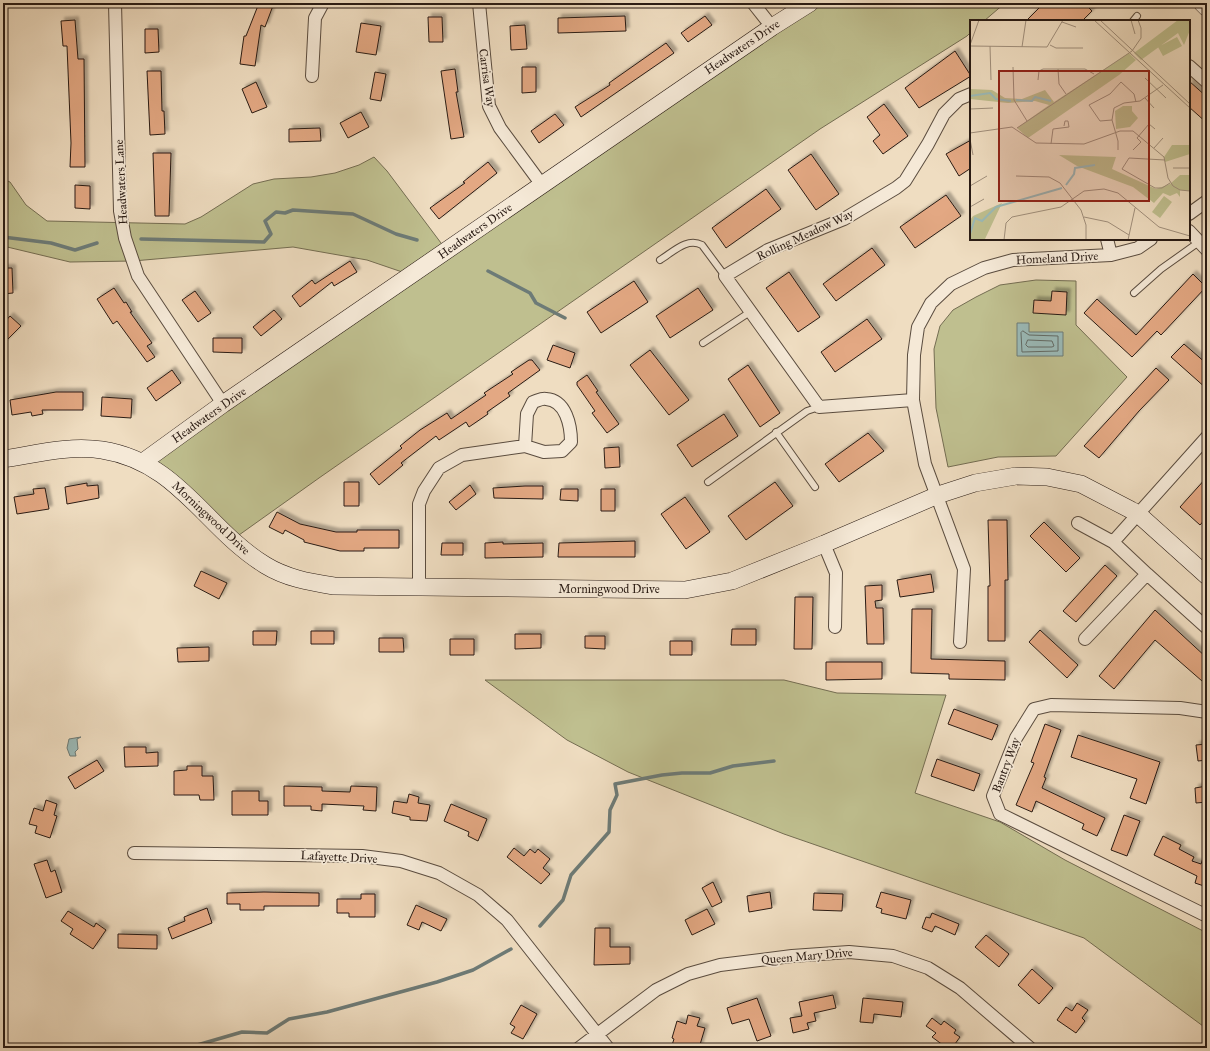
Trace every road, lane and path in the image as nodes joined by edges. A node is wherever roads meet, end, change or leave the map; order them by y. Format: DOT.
graph roads {
  1 [pos="115,3"];
  2 [pos="322,3"];
  3 [pos="479,3"];
  4 [pos="754,3"];
  5 [pos="810,3"];
  6 [pos="1202,3"];
  7 [pos="1207,8"];
  8 [pos="772,27"];
  9 [pos="1190,67"];
  10 [pos="312,76"];
  11 [pos="1207,82"];
  12 [pos="970,94"];
  13 [pos="542,185"];
  14 [pos="1207,201"];
  15 [pos="1190,213"];
  16 [pos="1190,232"];
  17 [pos="1108,240"];
  18 [pos="1150,240"];
  19 [pos="1203,246"];
  20 [pos="1111,255"];
  21 [pos="660,260"];
  22 [pos="725,276"];
  23 [pos="1134,293"];
  24 [pos="750,312"];
  25 [pos="703,343"];
  26 [pos="913,400"];
  27 [pos="224,404"];
  28 [pos="819,407"];
  29 [pos="776,432"];
  30 [pos="1207,437"];
  31 [pos="525,446"];
  32 [pos="3,459"];
  33 [pos="143,462"];
  34 [pos="708,482"];
  35 [pos="815,487"];
  36 [pos="938,495"];
  37 [pos="1138,514"];
  38 [pos="1078,523"];
  39 [pos="1113,542"];
  40 [pos="824,544"];
  41 [pos="1147,574"];
  42 [pos="1207,576"];
  43 [pos="420,588"];
  44 [pos="835,627"];
  45 [pos="1207,628"];
  46 [pos="1085,639"];
  47 [pos="960,642"];
  48 [pos="1207,712"];
  49 [pos="134,853"];
  50 [pos="1207,916"];
  51 [pos="598,1034"];
  52 [pos="579,1048"];
  53 [pos="608,1048"];
  54 [pos="1030,1048"];
  1 -- 27 [label="street, Headwaters Lane"];
  2 -- 10 [label="street"];
  3 -- 13 [label="street, Carrisa Way"];
  4 -- 8 [label="street"];
  5 -- 8 [label="street, Headwaters Drive"];
  6 -- 7 [label="street"];
  8 -- 13 [label="street, Headwaters Drive"];
  9 -- 11 [label="street"];
  12 -- 22 [label="street, Rolling Meadow Way"];
  13 -- 27 [label="street, Headwaters Drive"];
  14 -- 15 [label="street"];
  16 -- 19 [label="street"];
  17 -- 20 [label="street"];
  18 -- 20 [label="street, Homeland Drive"];
  19 -- 23 [label="lane"];
  20 -- 26 [label="street, Homeland Drive"];
  21 -- 22 [label="lane"];
  22 -- 24 [label="street"];
  24 -- 25 [label="lane"];
  24 -- 28 [label="street"];
  26 -- 28 [label="street"];
  26 -- 36 [label="street, Homeland Drive"];
  27 -- 33 [label="street, Headwaters Drive"];
  28 -- 29 [label="lane"];
  29 -- 34 [label="lane"];
  29 -- 35 [label="lane"];
  30 -- 37 [label="street"];
  31 -- 31 [label="street"];
  31 -- 43 [label="street"];
  32 -- 33 [label="street, Morningwood Drive"];
  33 -- 43 [label="street, Morningwood Drive"];
  36 -- 37 [label="street, Morningwood Drive"];
  36 -- 40 [label="street, Morningwood Drive"];
  36 -- 47 [label="street, Homeland Drive"];
  37 -- 39 [label="street"];
  37 -- 42 [label="street, Morningwood Drive"];
  38 -- 39 [label="street"];
  39 -- 41 [label="street"];
  40 -- 43 [label="street, Morningwood Drive"];
  40 -- 44 [label="street"];
  41 -- 45 [label="street"];
  41 -- 46 [label="street"];
  48 -- 50 [label="street, Bantry Way"];
  49 -- 51 [label="street, Lafayette Drive"];
  51 -- 52 [label="street, Queen Mary Drive"];
  51 -- 53 [label="street, Lafayette Drive"];
  51 -- 54 [label="street, Queen Mary Drive"];
}
